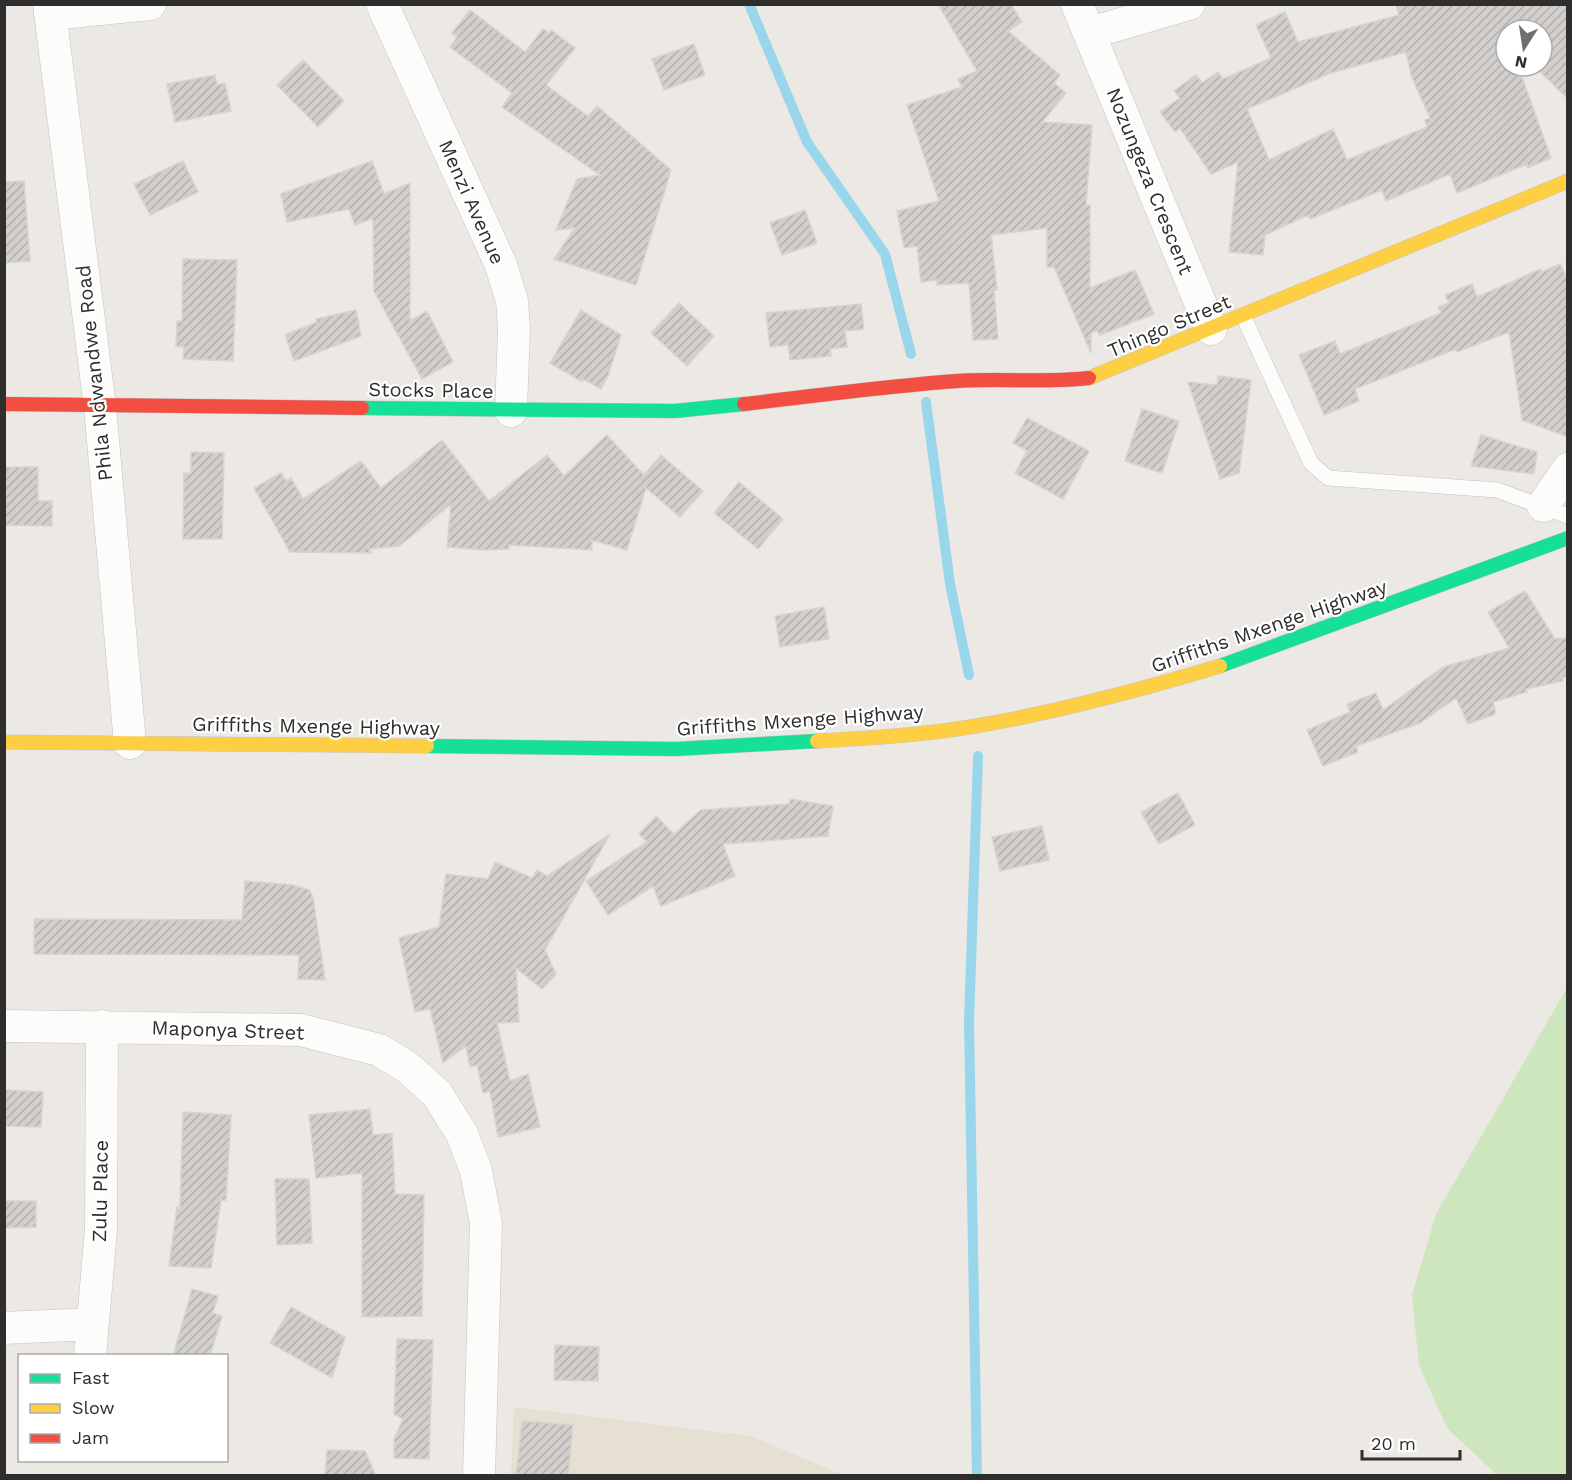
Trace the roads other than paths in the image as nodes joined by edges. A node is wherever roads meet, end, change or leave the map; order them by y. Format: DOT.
graph roads {
  1 [pos="150,4"];
  2 [pos="382,4"];
  3 [pos="1077,4"];
  4 [pos="1189,4"];
  5 [pos="49,9"];
  6 [pos="1090,33"];
  7 [pos="1568,181"];
  8 [pos="1244,316"];
  9 [pos="1211,329"];
  10 [pos="761,402"];
  11 [pos="4,404"];
  12 [pos="100,407"];
  13 [pos="511,411"];
  14 [pos="1568,469"];
  15 [pos="1555,511"];
  16 [pos="1568,538"];
  17 [pos="4,742"];
  18 [pos="130,743"];
  19 [pos="4,1026"];
  20 [pos="102,1026"];
  21 [pos="92,1324"];
  22 [pos="4,1328"];
  23 [pos="90,1354"];
  24 [pos="479,1476"];
  1 -- 5 [label="street"];
  2 -- 13 [label="street, Menzi Avenue"];
  3 -- 6 [label="street, Nozungeza Crescent"];
  4 -- 6 [label="street"];
  5 -- 12 [label="street, Phila Ndwandwe Road"];
  6 -- 9 [label="street, Nozungeza Crescent"];
  7 -- 8 [label="street, Thingo Street"];
  8 -- 9 [label="street, Thingo Street"];
  8 -- 15 [label="lane"];
  9 -- 10 [label="street, Thingo Street"];
  10 -- 13 [label="street, Stocks Place"];
  11 -- 12 [label="street, Stocks Place"];
  12 -- 13 [label="street, Stocks Place"];
  12 -- 18 [label="street, Phila Ndwandwe Road"];
  14 -- 15 [label="street"];
  16 -- 18 [label="street, Griffiths Mxenge Highway"];
  17 -- 18 [label="street, Griffiths Mxenge Highway"];
  19 -- 20 [label="street, Maponya Street"];
  20 -- 21 [label="street, Zulu Place"];
  20 -- 24 [label="street, Maponya Street"];
  21 -- 22 [label="street"];
  21 -- 23 [label="street, Zulu Place"];
}
